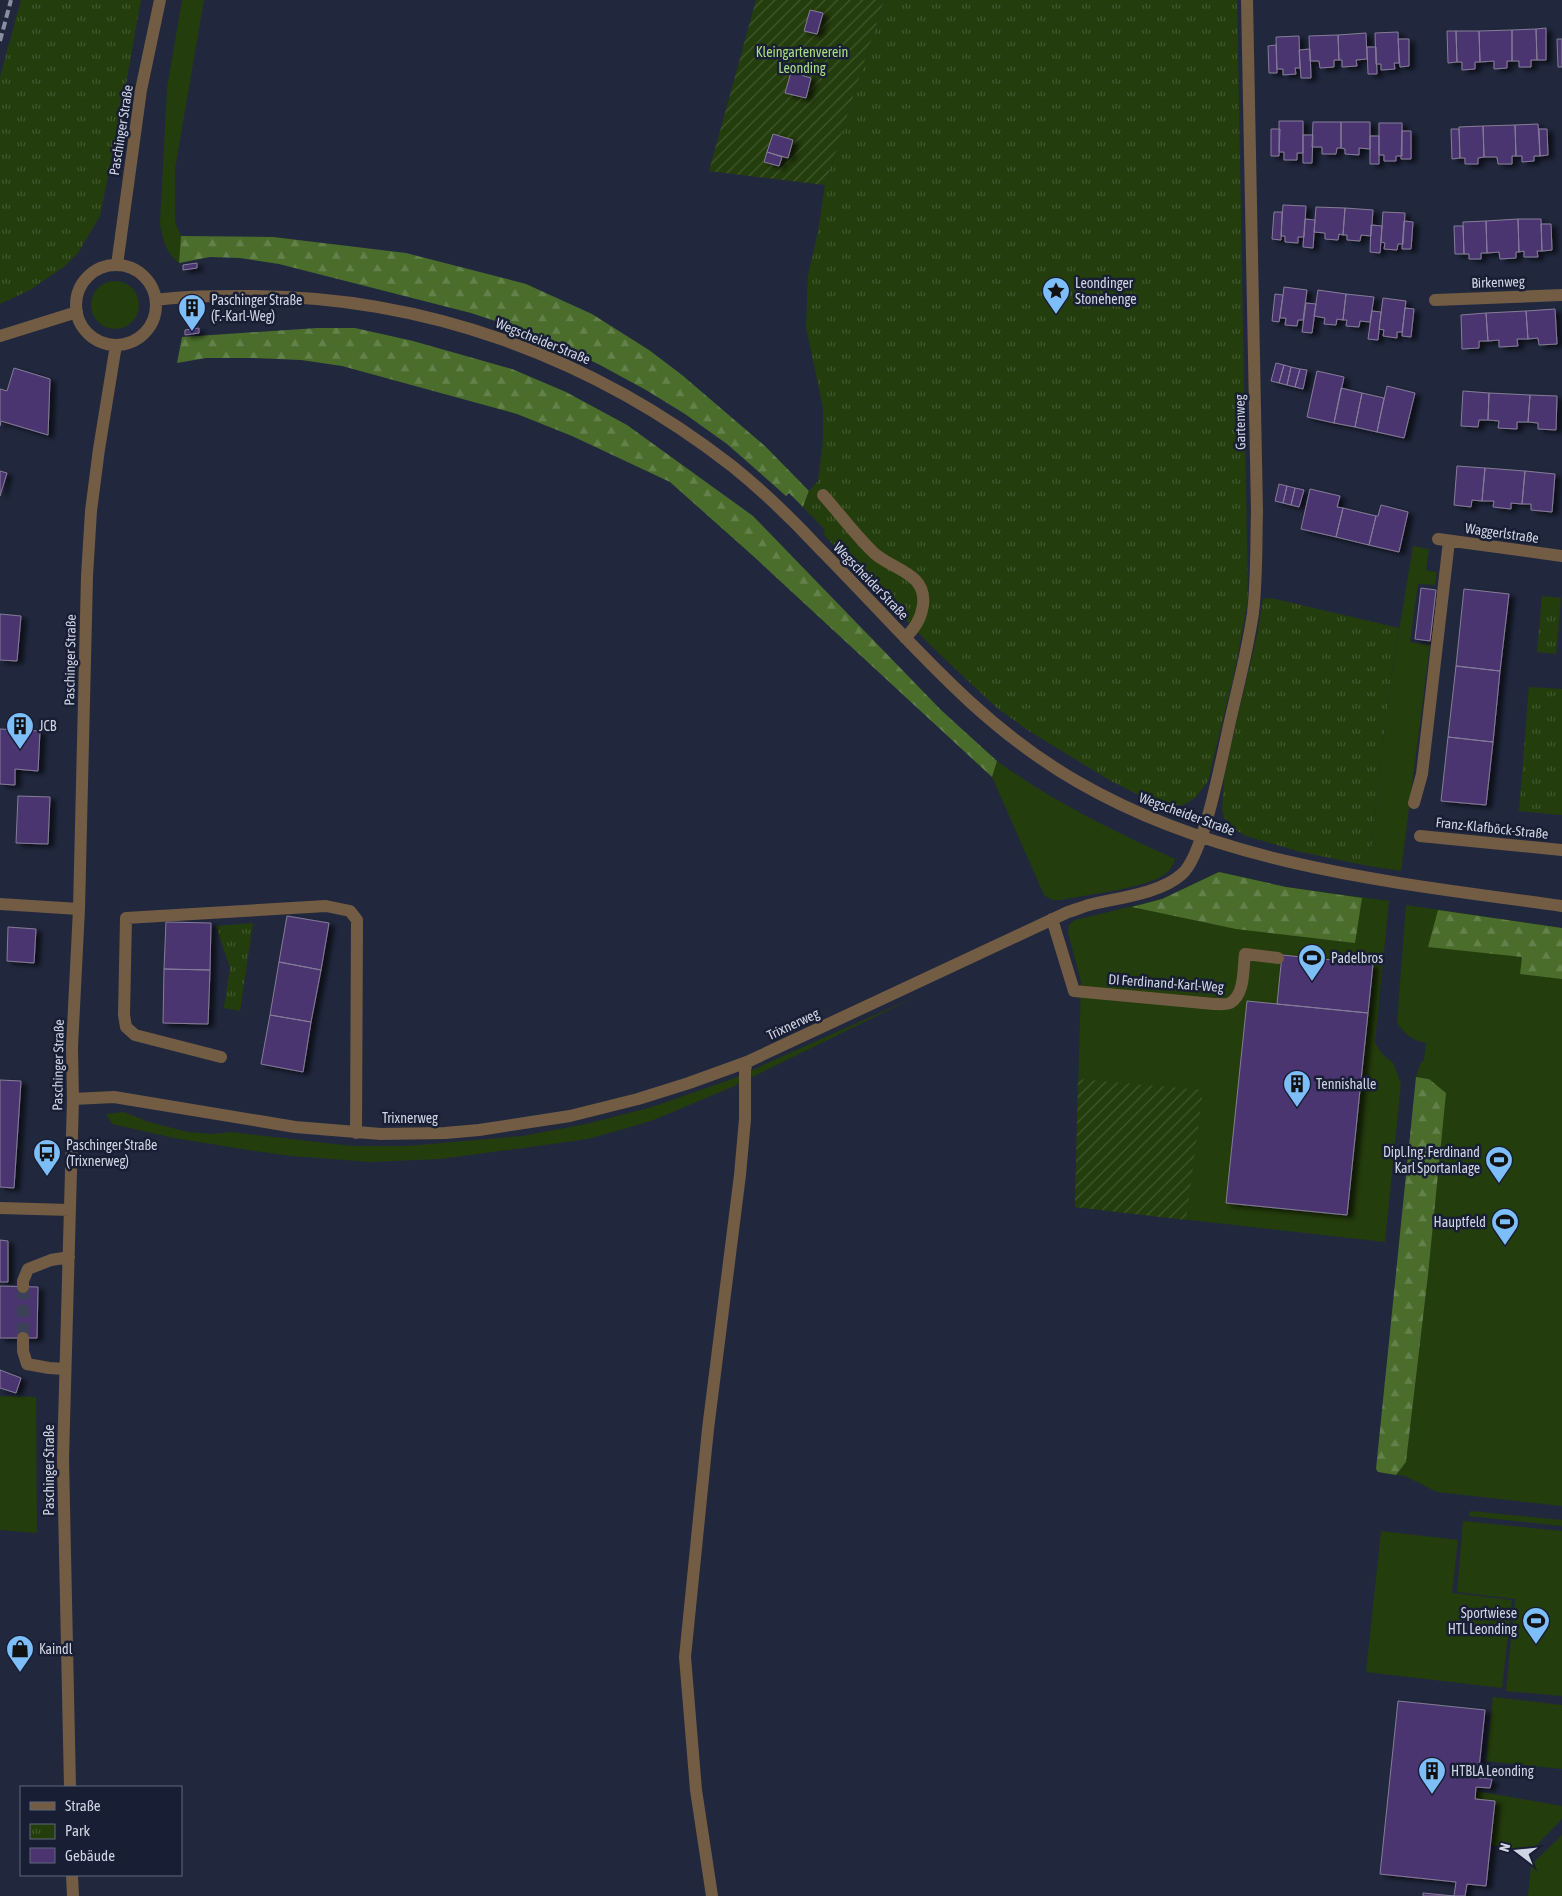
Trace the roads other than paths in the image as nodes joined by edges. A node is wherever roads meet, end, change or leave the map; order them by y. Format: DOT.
graph roads {
  1 [pos="160,0"];
  2 [pos="1247,0"];
  3 [pos="117,265"];
  4 [pos="1562,295"];
  5 [pos="156,300"];
  6 [pos="1435,300"];
  7 [pos="77,312"];
  8 [pos="0,336"];
  9 [pos="116,345"];
  10 [pos="823,495"];
  11 [pos="1562,556"];
  12 [pos="905,638"];
  13 [pos="1414,803"];
  14 [pos="1420,836"];
  15 [pos="1201,837"];
  16 [pos="1562,850"];
  17 [pos="0,904"];
  18 [pos="1562,906"];
  19 [pos="79,908"];
  20 [pos="1052,920"];
  21 [pos="1278,958"];
  22 [pos="221,1057"];
  23 [pos="747,1062"];
  24 [pos="73,1098"];
  25 [pos="356,1133"];
  26 [pos="0,1208"];
  27 [pos="70,1210"];
  28 [pos="69,1257"];
  29 [pos="23,1287"];
  30 [pos="23,1338"];
  31 [pos="65,1369"];
  32 [pos="70,1786"];
  33 [pos="72,1876"];
  34 [pos="72,1896"];
  35 [pos="712,1896"];
  1 -- 3 [label="street, Paschinger Straße"];
  2 -- 15 [label="street, Gartenweg"];
  3 -- 5 [label="street"];
  3 -- 7 [label="street"];
  4 -- 6 [label="street, Birkenweg"];
  5 -- 9 [label="street"];
  5 -- 12 [label="street, Wegscheider Straße"];
  7 -- 8 [label="street"];
  7 -- 9 [label="street"];
  9 -- 19 [label="street, Paschinger Straße"];
  10 -- 12 [label="street"];
  11 -- 13 [label="street, Waggerlstraße"];
  12 -- 15 [label="street, Wegscheider Straße"];
  14 -- 16 [label="street, Franz-Klafböck-Straße"];
  15 -- 18 [label="street, Wegscheider Straße"];
  15 -- 20 [label="street, Trixnerweg"];
  17 -- 19 [label="street"];
  19 -- 24 [label="street, Paschinger Straße"];
  20 -- 21 [label="street, DI Ferdinand-Karl-Weg"];
  20 -- 23 [label="street, Trixnerweg"];
  22 -- 25 [label="street"];
  23 -- 25 [label="street, Trixnerweg"];
  23 -- 35 [label="street"];
  24 -- 25 [label="street, Trixnerweg"];
  24 -- 27 [label="street, Paschinger Straße"];
  26 -- 27 [label="street"];
  27 -- 28 [label="street, Paschinger Straße"];
  28 -- 29 [label="street"];
  28 -- 31 [label="street, Paschinger Straße"];
  30 -- 31 [label="street"];
  31 -- 32 [label="street, Paschinger Straße"];
  33 -- 34 [label="street"];
}
